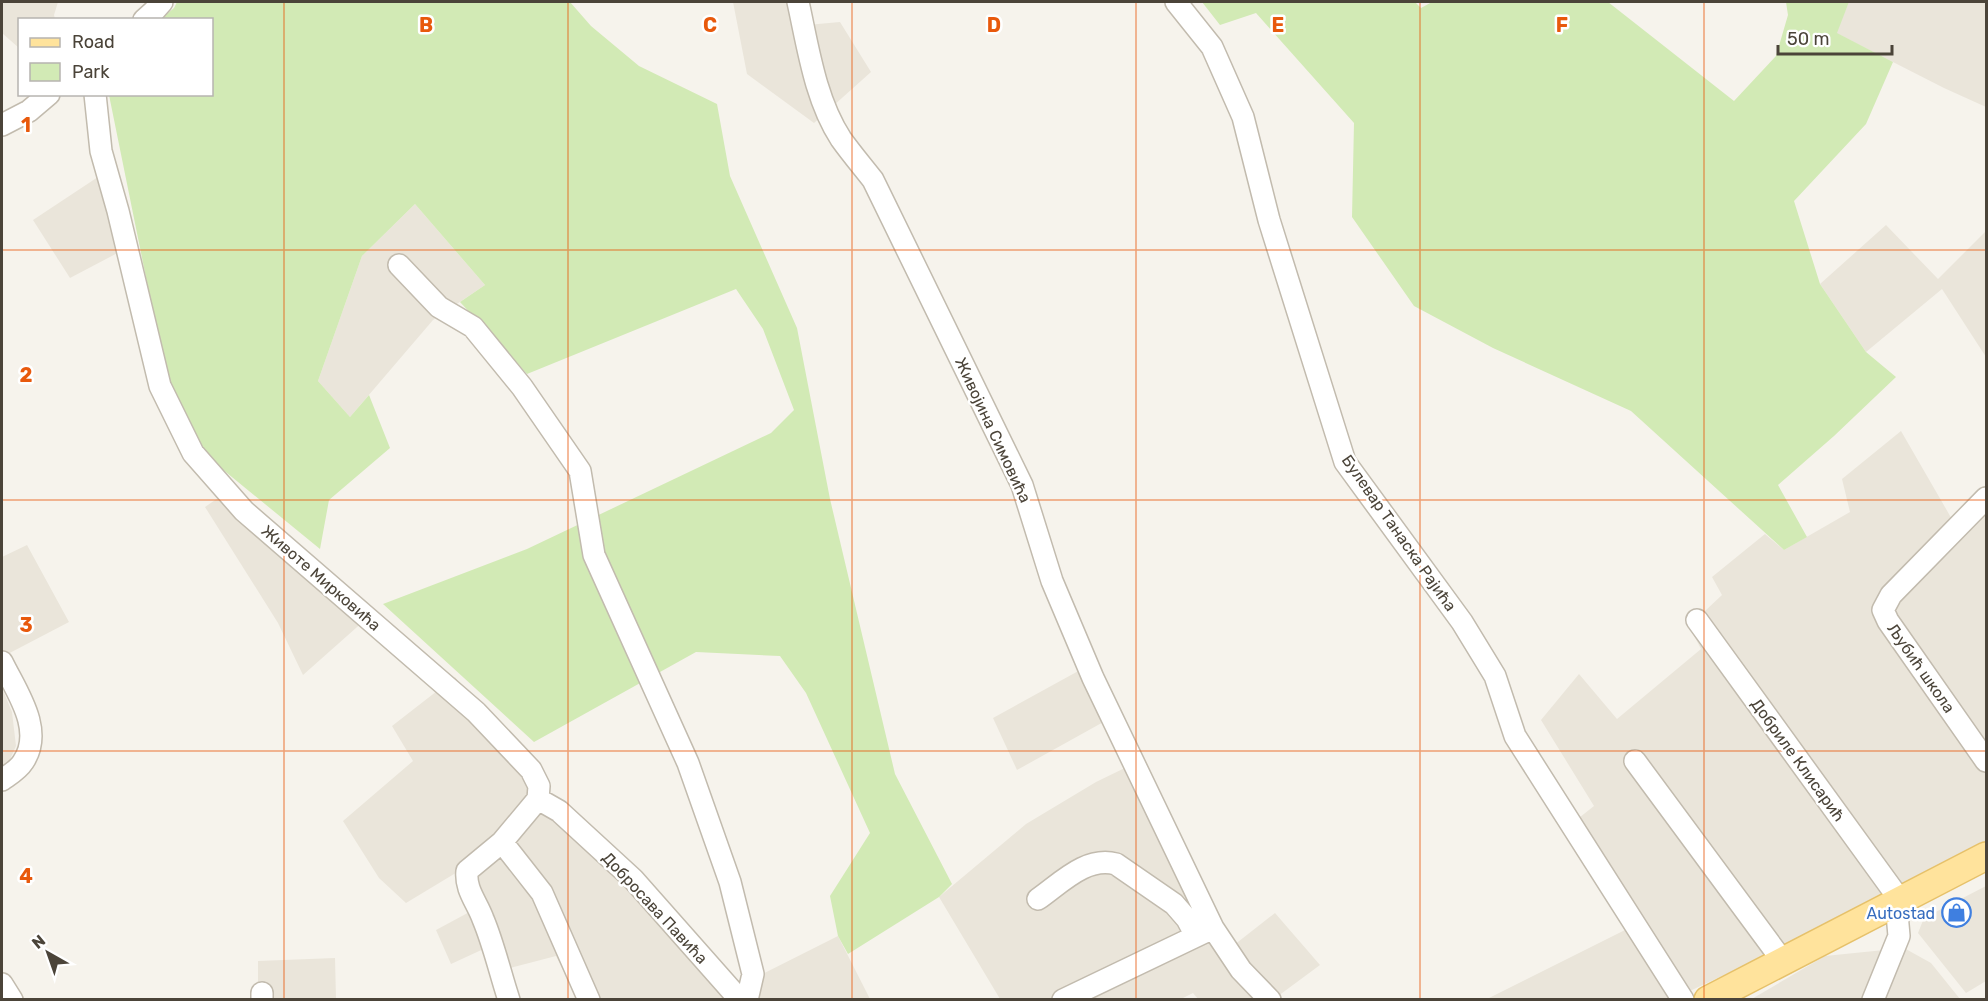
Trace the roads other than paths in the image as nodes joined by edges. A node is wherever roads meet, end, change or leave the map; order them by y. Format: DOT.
graph roads {
  1 [pos="162,2"];
  2 [pos="798,2"];
  3 [pos="1176,2"];
  4 [pos="146,18"];
  5 [pos="47,96"];
  6 [pos="95,96"];
  7 [pos="2,125"];
  8 [pos="399,265"];
  9 [pos="1986,498"];
  10 [pos="1697,620"];
  11 [pos="2,662"];
  12 [pos="1635,761"];
  13 [pos="1986,761"];
  14 [pos="2,780"];
  15 [pos="538,799"];
  16 [pos="502,843"];
  17 [pos="1986,856"];
  18 [pos="1038,899"];
  19 [pos="1898,901"];
  20 [pos="1204,932"];
  21 [pos="1782,960"];
  22 [pos="2,984"];
  23 [pos="12,999"];
  24 [pos="509,999"];
  25 [pos="589,999"];
  26 [pos="741,999"];
  27 [pos="747,999"];
  28 [pos="1063,999"];
  29 [pos="1270,999"];
  30 [pos="1683,999"];
  31 [pos="1708,999"];
  32 [pos="1873,999"];
  1 -- 4 [label="street"];
  2 -- 20 [label="street, Живојина Симовића"];
  3 -- 30 [label="street, Булевар Танаска Рајића"];
  5 -- 7 [label="street"];
  6 -- 15 [label="street, Животе Мирковића"];
  8 -- 27 [label="street"];
  9 -- 13 [label="street, Љубић школа"];
  10 -- 19 [label="street, Добриле Клисарић"];
  11 -- 14 [label="street"];
  12 -- 21 [label="street"];
  15 -- 16 [label="street"];
  15 -- 26 [label="street, Добросава Павића"];
  16 -- 24 [label="street"];
  16 -- 25 [label="street"];
  17 -- 19 [label="main road"];
  18 -- 20 [label="street"];
  19 -- 21 [label="main road"];
  19 -- 32 [label="street"];
  20 -- 28 [label="street"];
  20 -- 29 [label="street, Живојина Симовића"];
  21 -- 31 [label="main road"];
  22 -- 23 [label="street"];
}
